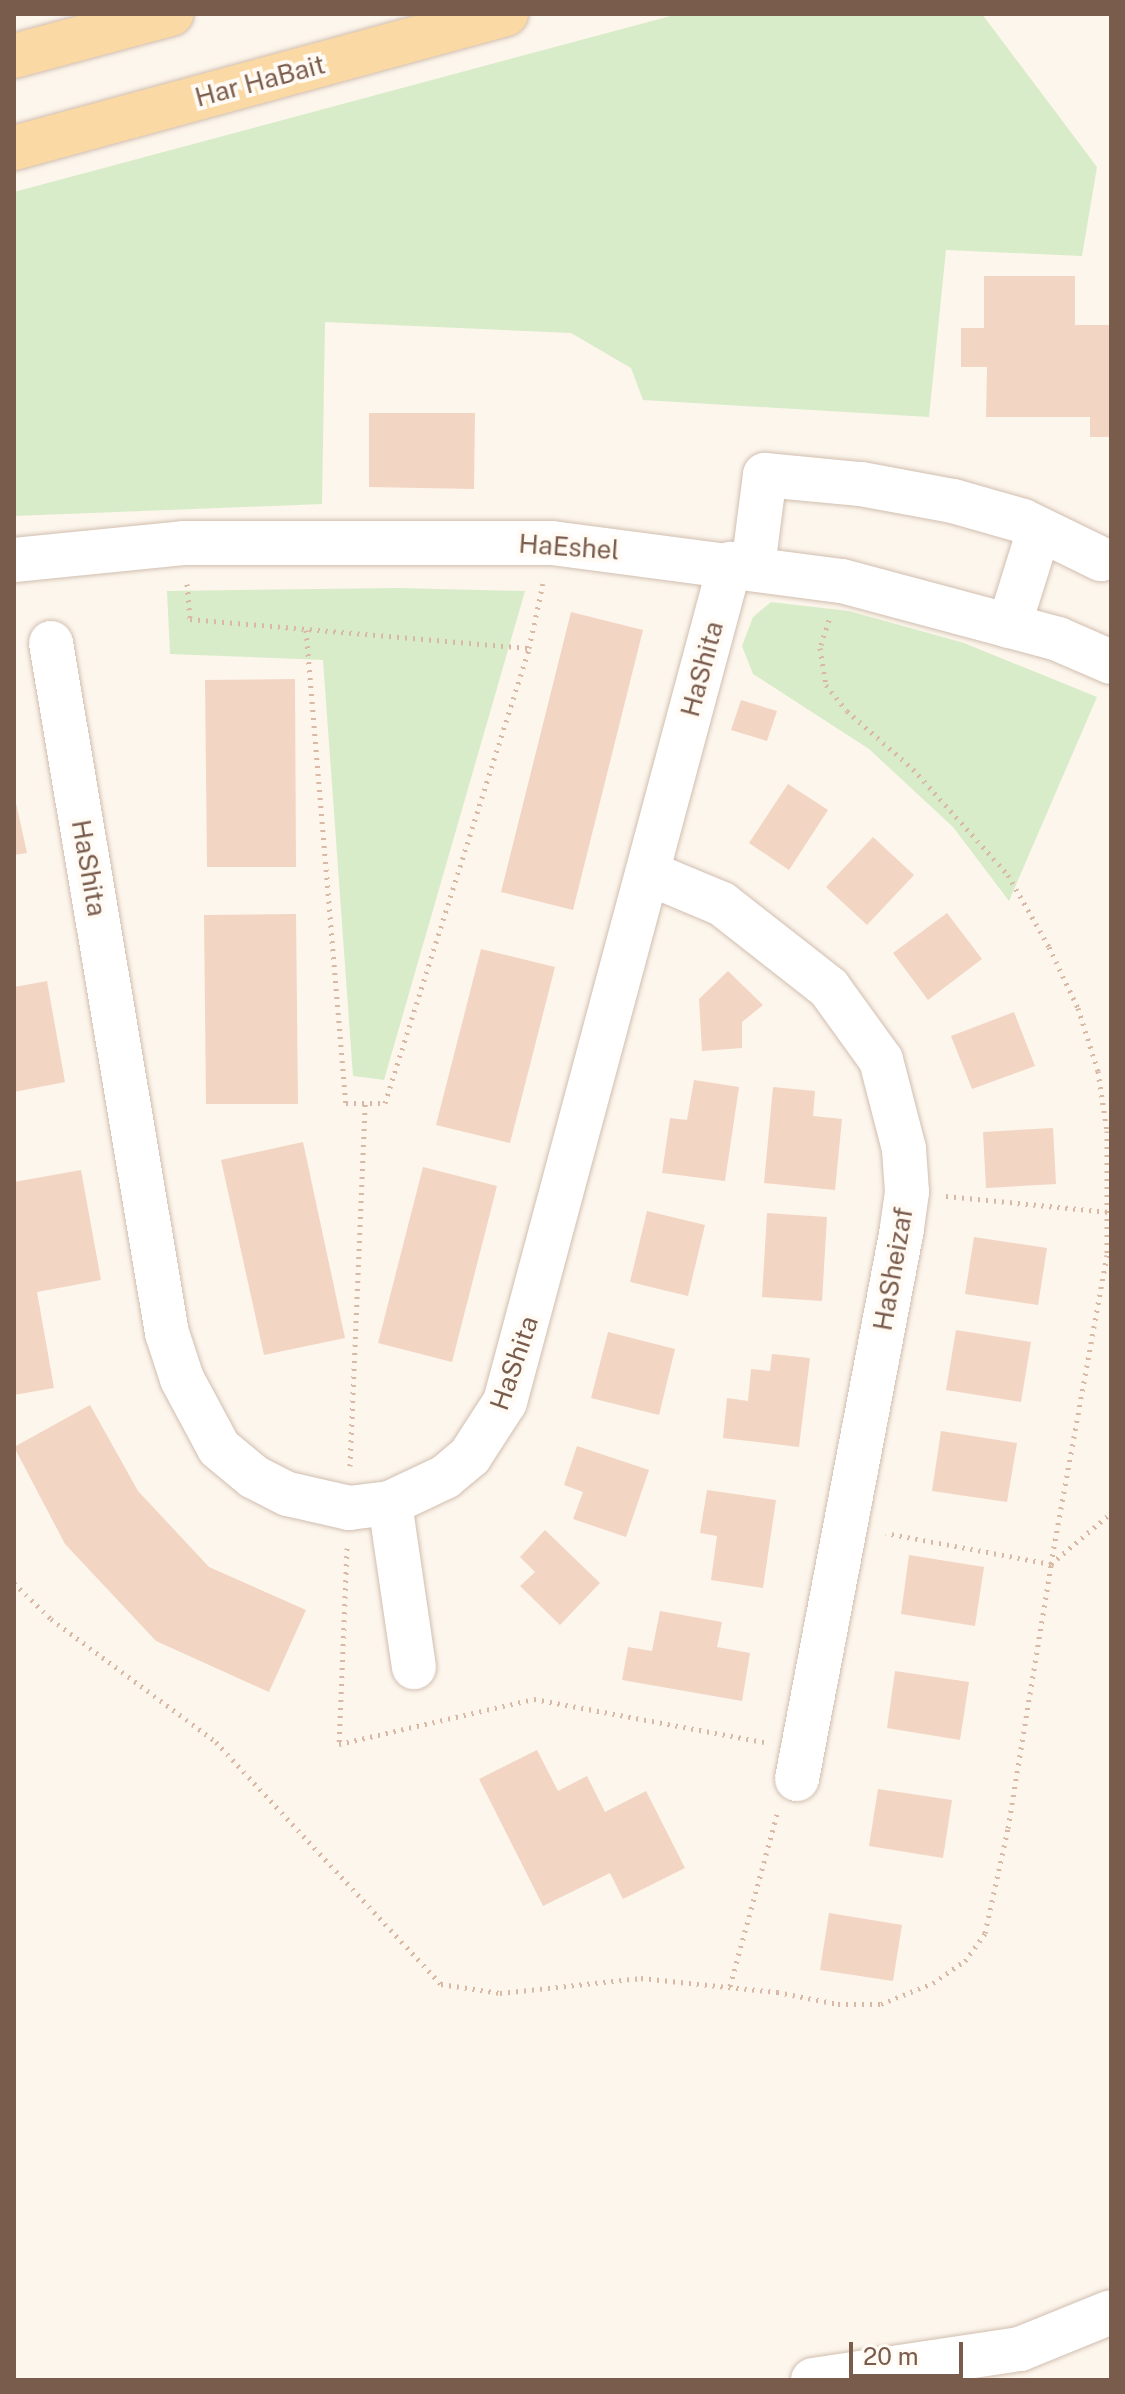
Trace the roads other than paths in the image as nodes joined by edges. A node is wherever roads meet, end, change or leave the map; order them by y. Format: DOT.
graph roads {
  1 [pos="171,14"];
  2 [pos="506,14"];
  3 [pos="14,56"];
  4 [pos="14,148"];
  5 [pos="1039,530"];
  6 [pos="1101,559"];
  7 [pos="14,560"];
  8 [pos="742,566"];
  9 [pos="1009,626"];
  10 [pos="51,643"];
  11 [pos="1111,662"];
  12 [pos="648,873"];
  13 [pos="369,1506"];
  14 [pos="414,1667"];
  15 [pos="800,1764"];
  16 [pos="1111,2312"];
  17 [pos="813,2380"];
  1 -- 3 [label="main road"];
  2 -- 4 [label="main road, Har HaBait"];
  5 -- 6 [label="street"];
  5 -- 8 [label="street, HaShita"];
  5 -- 9 [label="street"];
  7 -- 8 [label="street, HaEshel"];
  8 -- 9 [label="street, HaEshel"];
  8 -- 12 [label="street, HaShita"];
  9 -- 11 [label="street, HaEshel"];
  10 -- 13 [label="street, HaShita"];
  12 -- 13 [label="street, HaShita"];
  12 -- 15 [label="street, HaSheizaf"];
  13 -- 14 [label="street"];
  16 -- 17 [label="street"];
}
